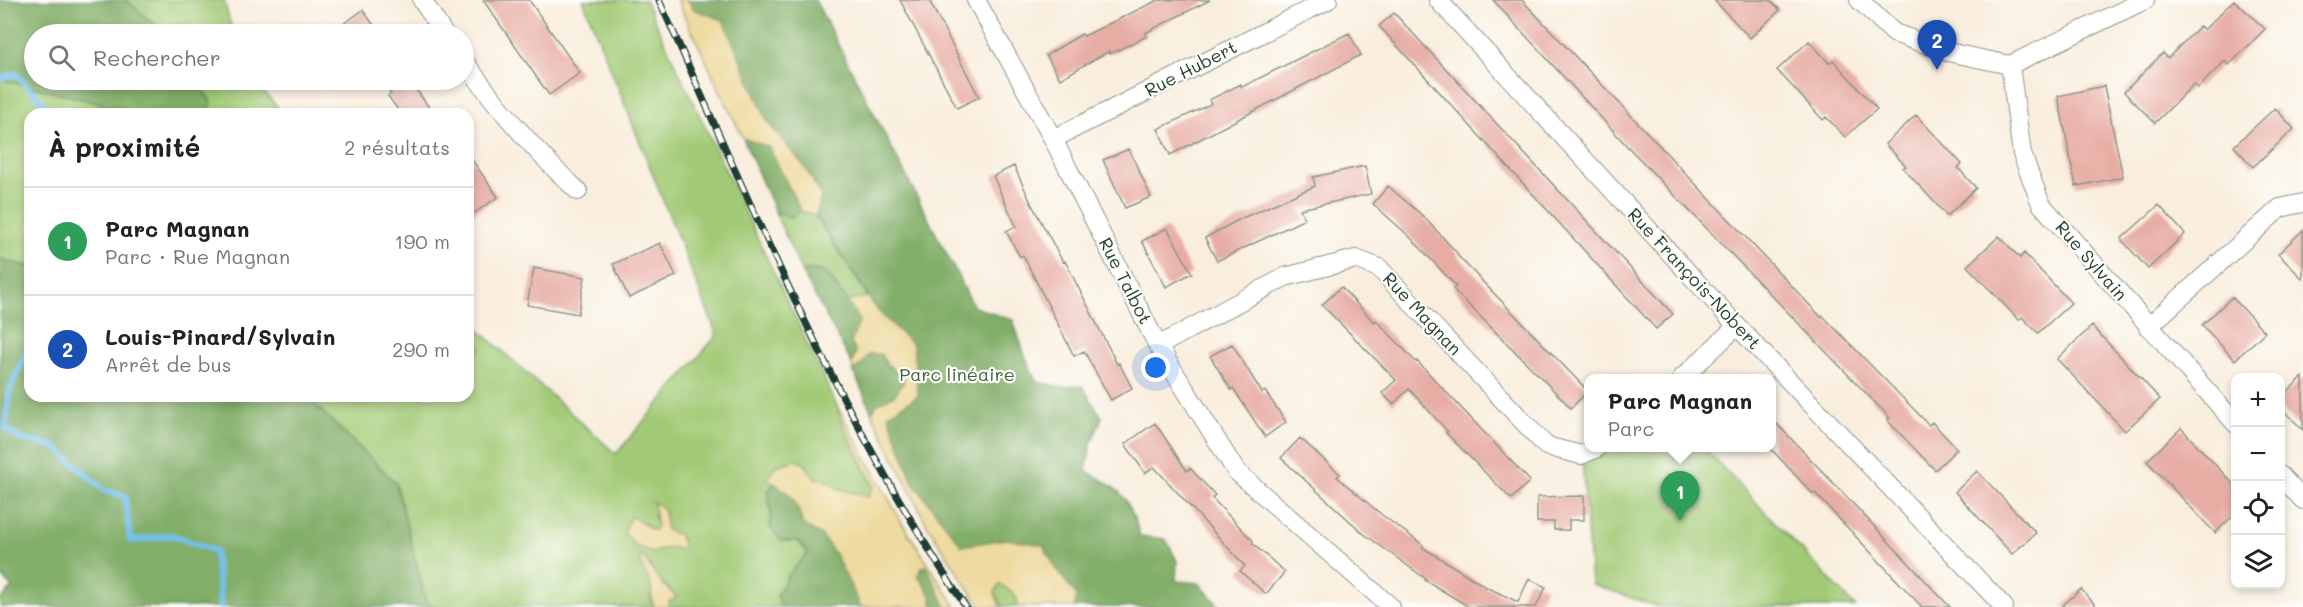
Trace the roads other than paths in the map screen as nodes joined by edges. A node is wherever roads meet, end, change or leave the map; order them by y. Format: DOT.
graph roads {
  1 [pos="422,0"];
  2 [pos="976,0"];
  3 [pos="1328,0"];
  4 [pos="1438,0"];
  5 [pos="1859,0"];
  6 [pos="2145,0"];
  7 [pos="438,24"];
  8 [pos="2010,65"];
  9 [pos="474,75"];
  10 [pos="1053,139"];
  11 [pos="578,191"];
  12 [pos="2303,203"];
  13 [pos="1737,326"];
  14 [pos="2148,327"];
  15 [pos="1158,346"];
  16 [pos="1686,374"];
  17 [pos="2231,420"];
  18 [pos="1587,452"];
  19 [pos="2285,480"];
  20 [pos="2303,500"];
  21 [pos="1391,607"];
  22 [pos="2004,607"];
  1 -- 7 [label="street"];
  2 -- 10 [label="street, Rue Talbot"];
  3 -- 10 [label="street, Rue Hubert"];
  4 -- 13 [label="street, Rue François-Nobert"];
  5 -- 8 [label="street"];
  6 -- 8 [label="street"];
  8 -- 14 [label="street, Rue Sylvain"];
  9 -- 11 [label="street"];
  10 -- 15 [label="street, Rue Talbot"];
  12 -- 14 [label="street"];
  13 -- 16 [label="street"];
  13 -- 22 [label="street, Rue François-Nobert"];
  14 -- 17 [label="street, Rue Sylvain"];
  15 -- 18 [label="street, Rue Magnan"];
  15 -- 21 [label="street, Rue Talbot"];
  19 -- 20 [label="street"];
}
